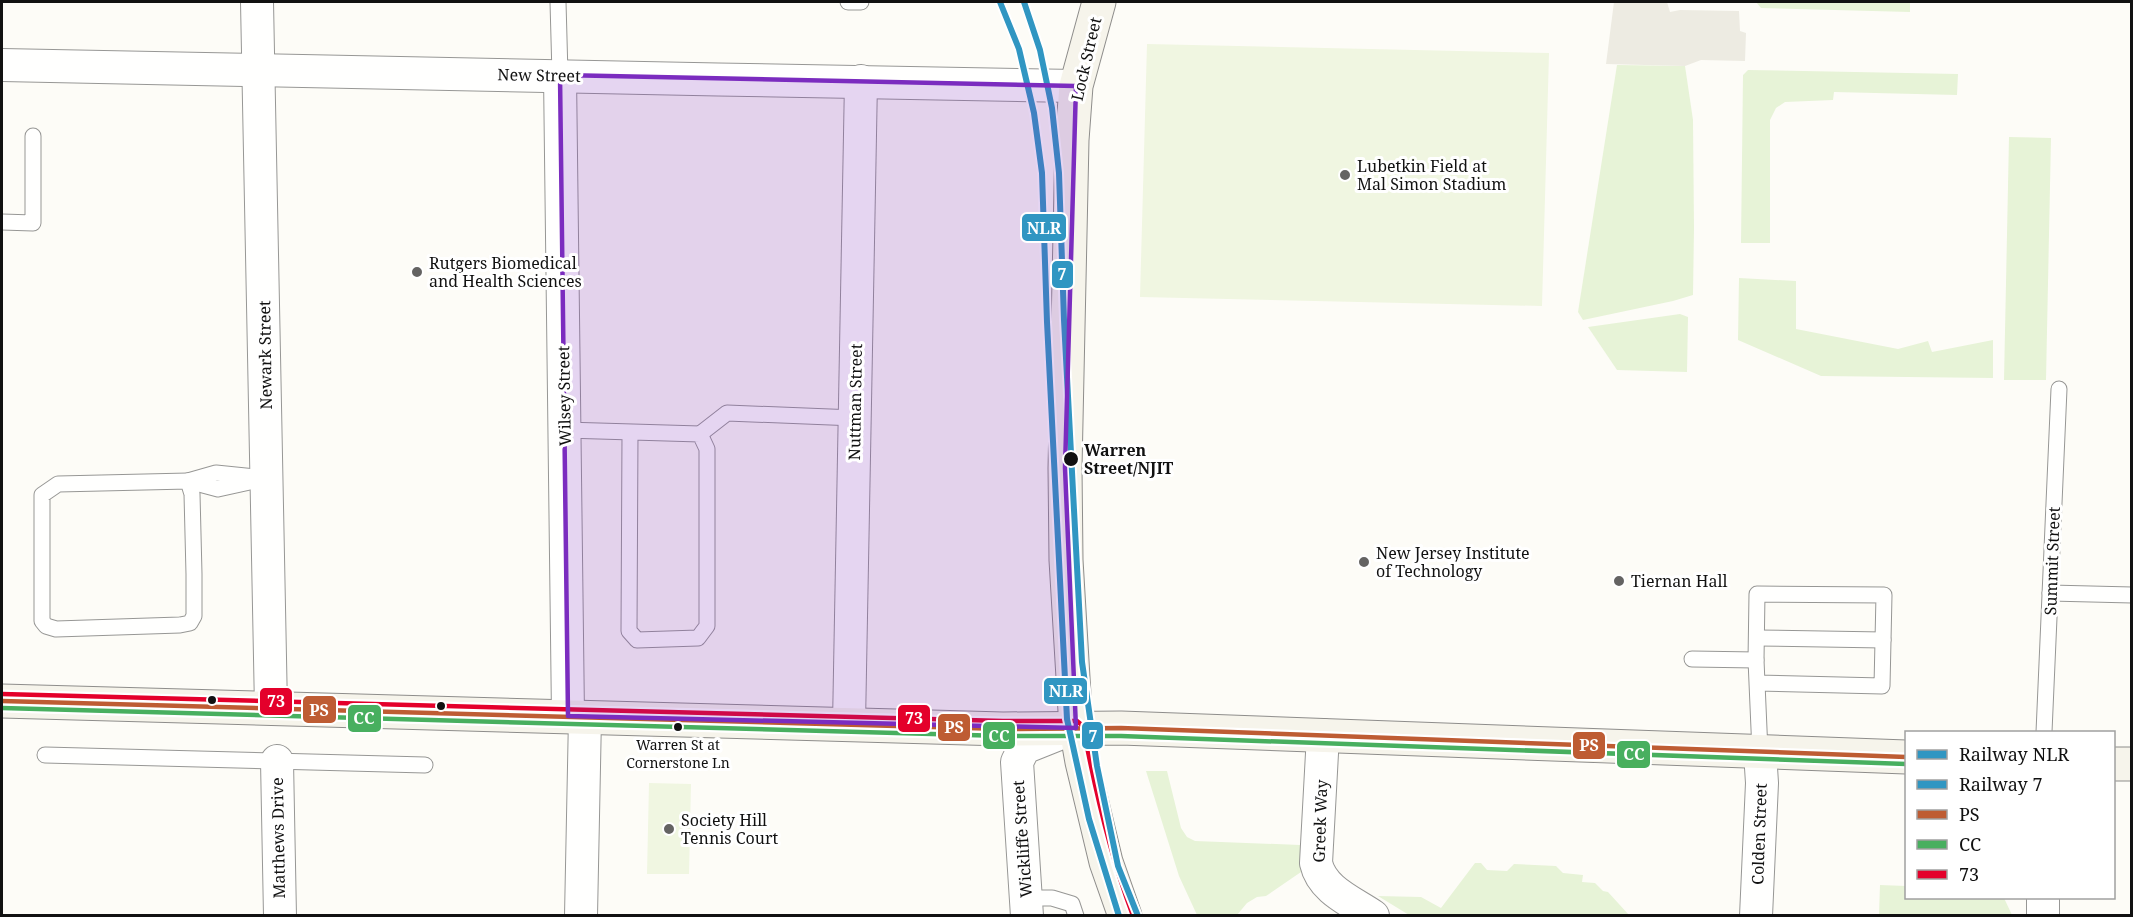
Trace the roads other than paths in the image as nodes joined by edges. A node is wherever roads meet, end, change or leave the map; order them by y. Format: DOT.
graph roads {
  1 [pos="257,2"];
  2 [pos="558,2"];
  3 [pos="848,2"];
  4 [pos="861,2"];
  5 [pos="1099,2"];
  6 [pos="2,65"];
  7 [pos="260,72"];
  8 [pos="560,75"];
  9 [pos="861,81"];
  10 [pos="1077,86"];
  11 [pos="33,136"];
  12 [pos="2,222"];
  13 [pos="2059,388"];
  14 [pos="855,418"];
  15 [pos="565,430"];
  16 [pos="700,434"];
  17 [pos="630,440"];
  18 [pos="268,478"];
  19 [pos="188,482"];
  20 [pos="2050,593"];
  21 [pos="2132,595"];
  22 [pos="1757,638"];
  23 [pos="1883,640"];
  24 [pos="1692,659"];
  25 [pos="1756,660"];
  26 [pos="1757,684"];
  27 [pos="2,701"];
  28 [pos="271,708"];
  29 [pos="577,717"];
  30 [pos="849,724"];
  31 [pos="1076,728"];
  32 [pos="2044,731"];
  33 [pos="1323,735"];
  34 [pos="1760,752"];
  35 [pos="45,755"];
  36 [pos="1905,758"];
  37 [pos="277,761"];
  38 [pos="2115,764"];
  39 [pos="2132,764"];
  40 [pos="425,765"];
  41 [pos="2043,899"];
  42 [pos="1027,907"];
  43 [pos="279,915"];
  44 [pos="581,915"];
  45 [pos="1076,915"];
  46 [pos="1125,915"];
  47 [pos="1373,915"];
  48 [pos="1756,915"];
  49 [pos="2043,915"];
  1 -- 7 [label="street, Newark Street"];
  2 -- 8 [label="lane"];
  3 -- 4 [label="lane"];
  5 -- 10 [label="main road, Lock Street"];
  6 -- 7 [label="street, New Street"];
  7 -- 8 [label="street, New Street"];
  7 -- 18 [label="street, Newark Street"];
  8 -- 9 [label="street, New Street"];
  8 -- 15 [label="street, Wilsey Street"];
  9 -- 10 [label="street, New Street"];
  9 -- 14 [label="street, Nuttman Street"];
  10 -- 31 [label="main road, Lock Street"];
  11 -- 12 [label="lane"];
  13 -- 20 [label="lane, Summit Street"];
  14 -- 16 [label="lane"];
  14 -- 30 [label="street, Nuttman Street"];
  15 -- 17 [label="lane"];
  15 -- 29 [label="street, Wilsey Street"];
  16 -- 17 [label="lane"];
  16 -- 17 [label="lane"];
  18 -- 19 [label="lane"];
  18 -- 28 [label="street, Newark Street"];
  19 -- 19 [label="lane"];
  20 -- 21 [label="lane"];
  20 -- 32 [label="lane, Summit Street"];
  22 -- 23 [label="lane"];
  22 -- 23 [label="lane"];
  22 -- 25 [label="lane"];
  23 -- 26 [label="lane"];
  24 -- 25 [label="lane"];
  25 -- 26 [label="lane"];
  26 -- 34 [label="lane"];
  27 -- 28 [label="main road"];
  28 -- 29 [label="main road"];
  29 -- 30 [label="main road"];
  29 -- 44 [label="street, Wilsey Street"];
  30 -- 31 [label="main road"];
  31 -- 33 [label="main road"];
  31 -- 42 [label="street, Wickliffe Street"];
  31 -- 46 [label="main road, Lock Street"];
  33 -- 34 [label="main road"];
  33 -- 47 [label="street, Greek Way"];
  34 -- 36 [label="main road"];
  34 -- 48 [label="street, Colden Street"];
  35 -- 37 [label="lane"];
  37 -- 40 [label="lane"];
  37 -- 43 [label="street, Matthews Drive"];
  38 -- 39 [label="main road"];
  41 -- 49 [label="street"];
  42 -- 45 [label="lane"];
}
